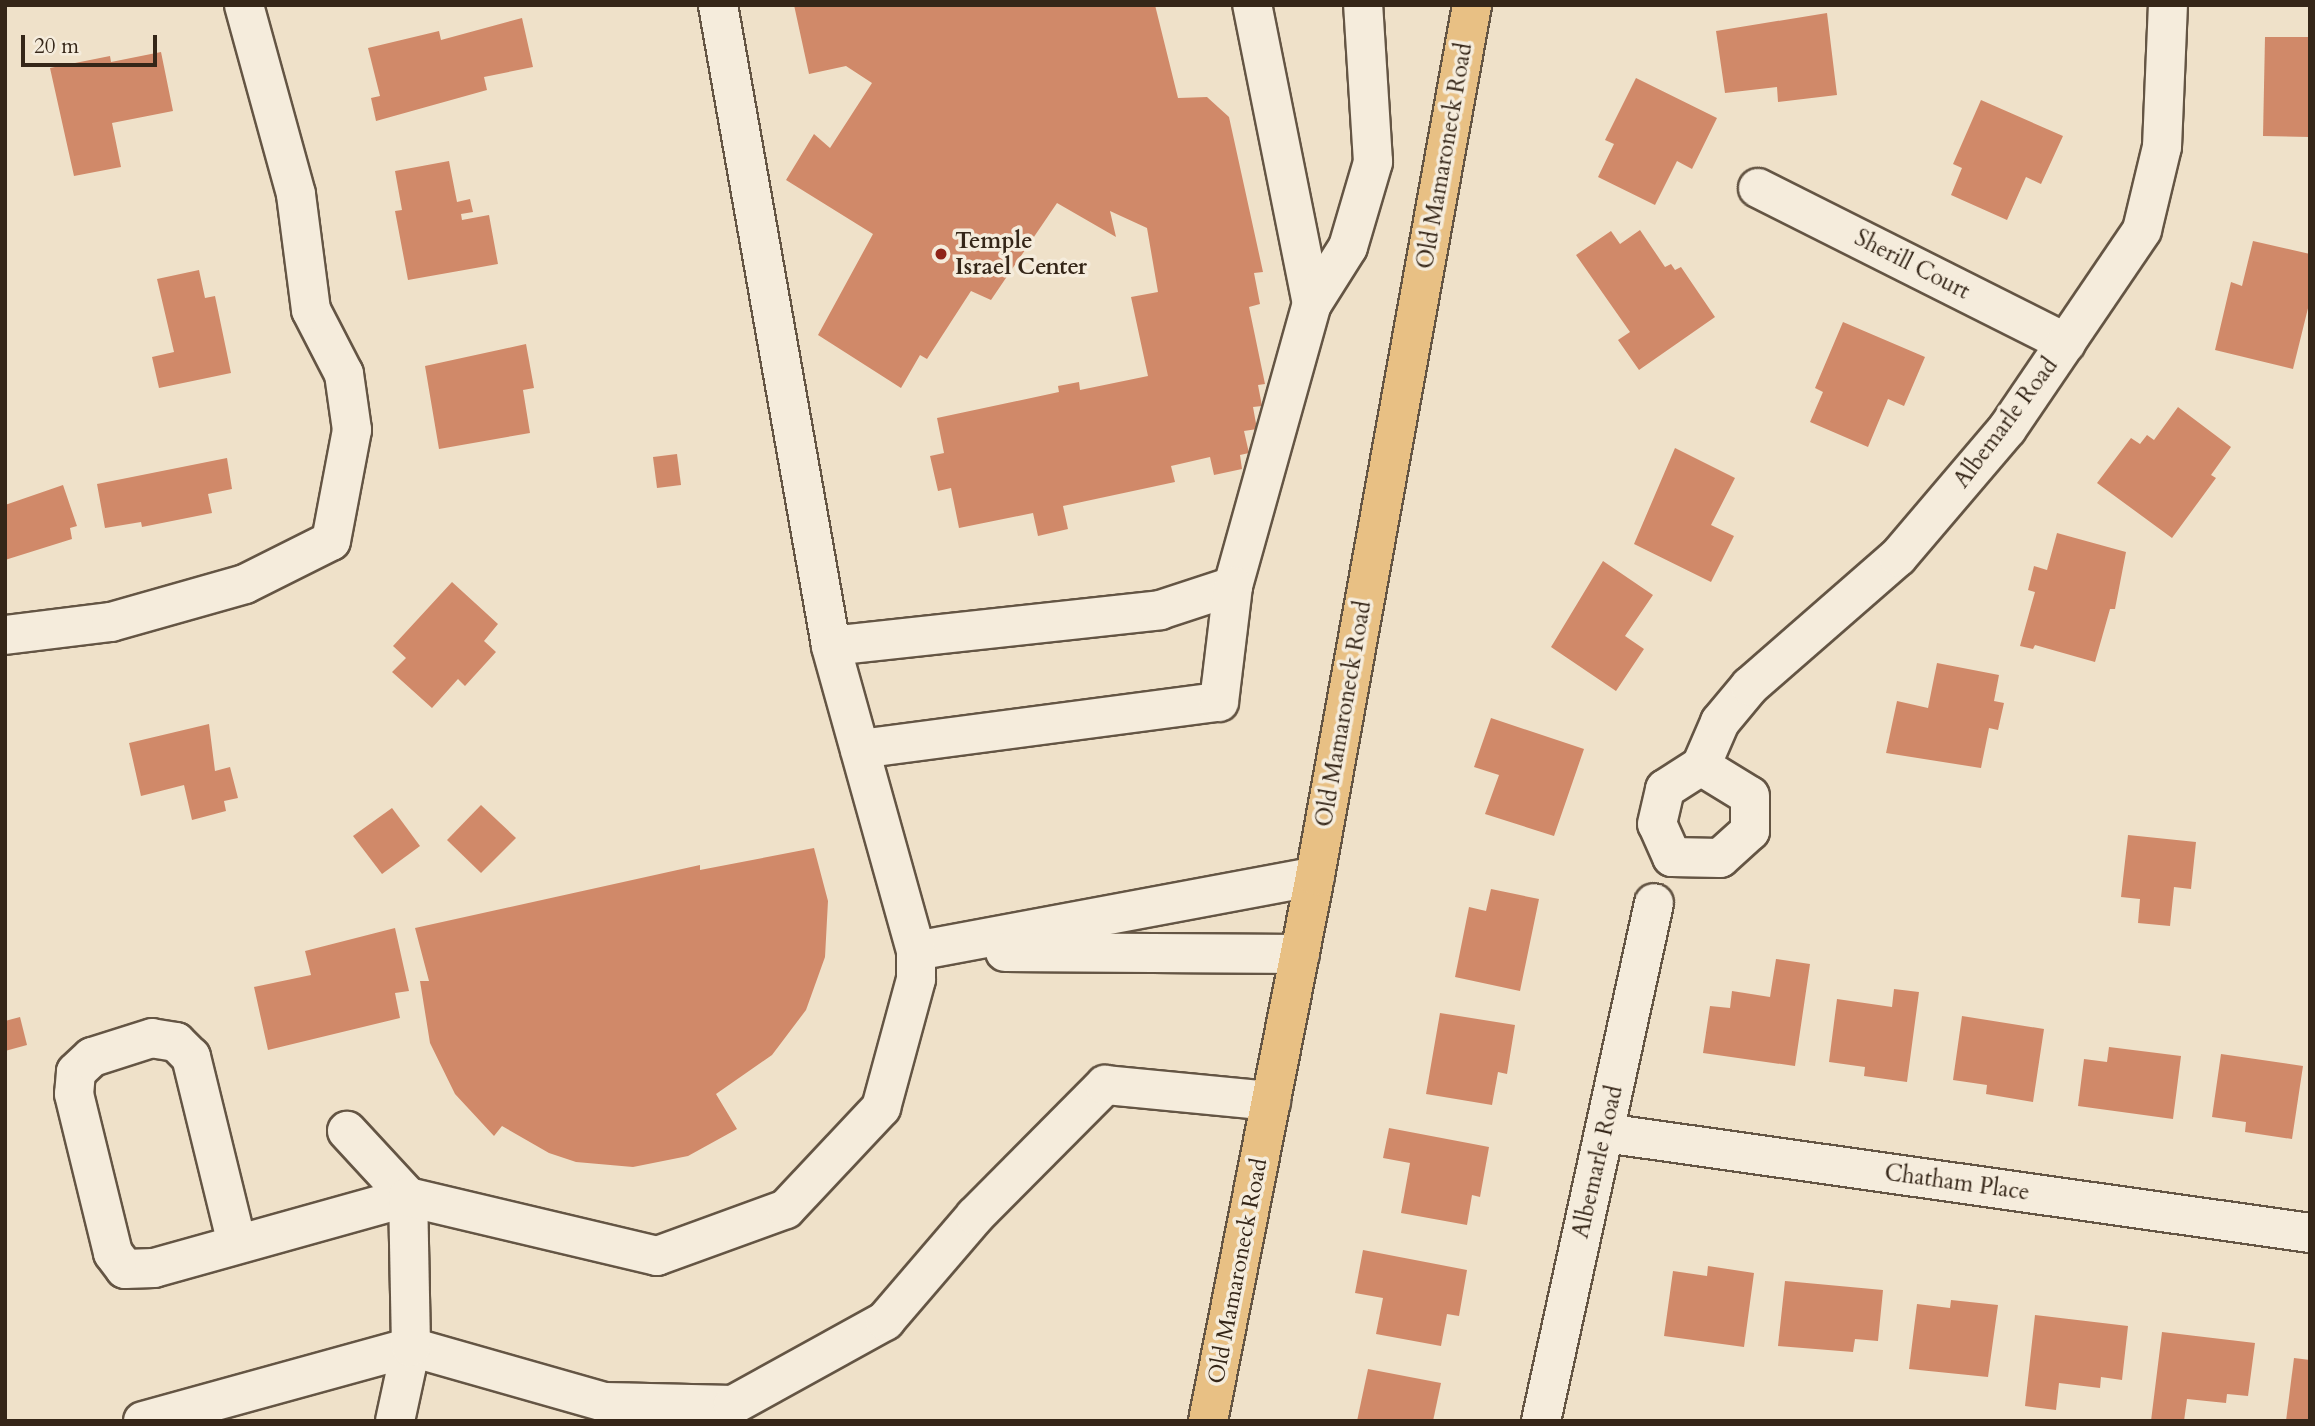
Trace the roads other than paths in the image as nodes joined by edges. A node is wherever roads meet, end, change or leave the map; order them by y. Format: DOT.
graph roads {
  1 [pos="244,5"];
  2 [pos="718,5"];
  3 [pos="1252,5"];
  4 [pos="1363,5"];
  5 [pos="1472,5"];
  6 [pos="2168,5"];
  7 [pos="1758,188"];
  8 [pos="1312,304"];
  9 [pos="2066,343"];
  10 [pos="1233,586"];
  11 [pos="5,635"];
  12 [pos="831,646"];
  13 [pos="860,749"];
  14 [pos="1701,766"];
  15 [pos="1315,876"];
  16 [pos="1654,903"];
  17 [pos="916,951"];
  18 [pos="1300,954"];
  19 [pos="1271,1101"];
  20 [pos="346,1131"];
  21 [pos="1605,1133"];
  22 [pos="408,1197"];
  23 [pos="2310,1233"];
  24 [pos="237,1244"];
  25 [pos="411,1347"];
  26 [pos="600,1411"];
  27 [pos="143,1421"];
  28 [pos="395,1421"];
  29 [pos="1208,1421"];
  30 [pos="1541,1421"];
  1 -- 11 [label="street"];
  2 -- 12 [label="street"];
  3 -- 8 [label="street"];
  4 -- 8 [label="street"];
  5 -- 15 [label="main road, Old Mamaroneck Road"];
  6 -- 9 [label="street, Albemarle Road"];
  7 -- 9 [label="street, Sherill Court"];
  8 -- 10 [label="street"];
  9 -- 14 [label="street, Albemarle Road"];
  10 -- 12 [label="street"];
  10 -- 13 [label="street"];
  12 -- 13 [label="street"];
  13 -- 17 [label="street"];
  15 -- 17 [label="street"];
  15 -- 18 [label="main road, Old Mamaroneck Road"];
  16 -- 21 [label="street, Albemarle Road"];
  17 -- 18 [label="street"];
  17 -- 22 [label="street"];
  18 -- 19 [label="main road, Old Mamaroneck Road"];
  19 -- 26 [label="street"];
  19 -- 29 [label="main road, Old Mamaroneck Road"];
  20 -- 22 [label="street"];
  21 -- 23 [label="street, Chatham Place"];
  21 -- 30 [label="street, Albemarle Road"];
  22 -- 24 [label="street"];
  22 -- 25 [label="street"];
  24 -- 24 [label="street"];
  25 -- 26 [label="street"];
  25 -- 27 [label="street"];
  25 -- 28 [label="street"];
}
